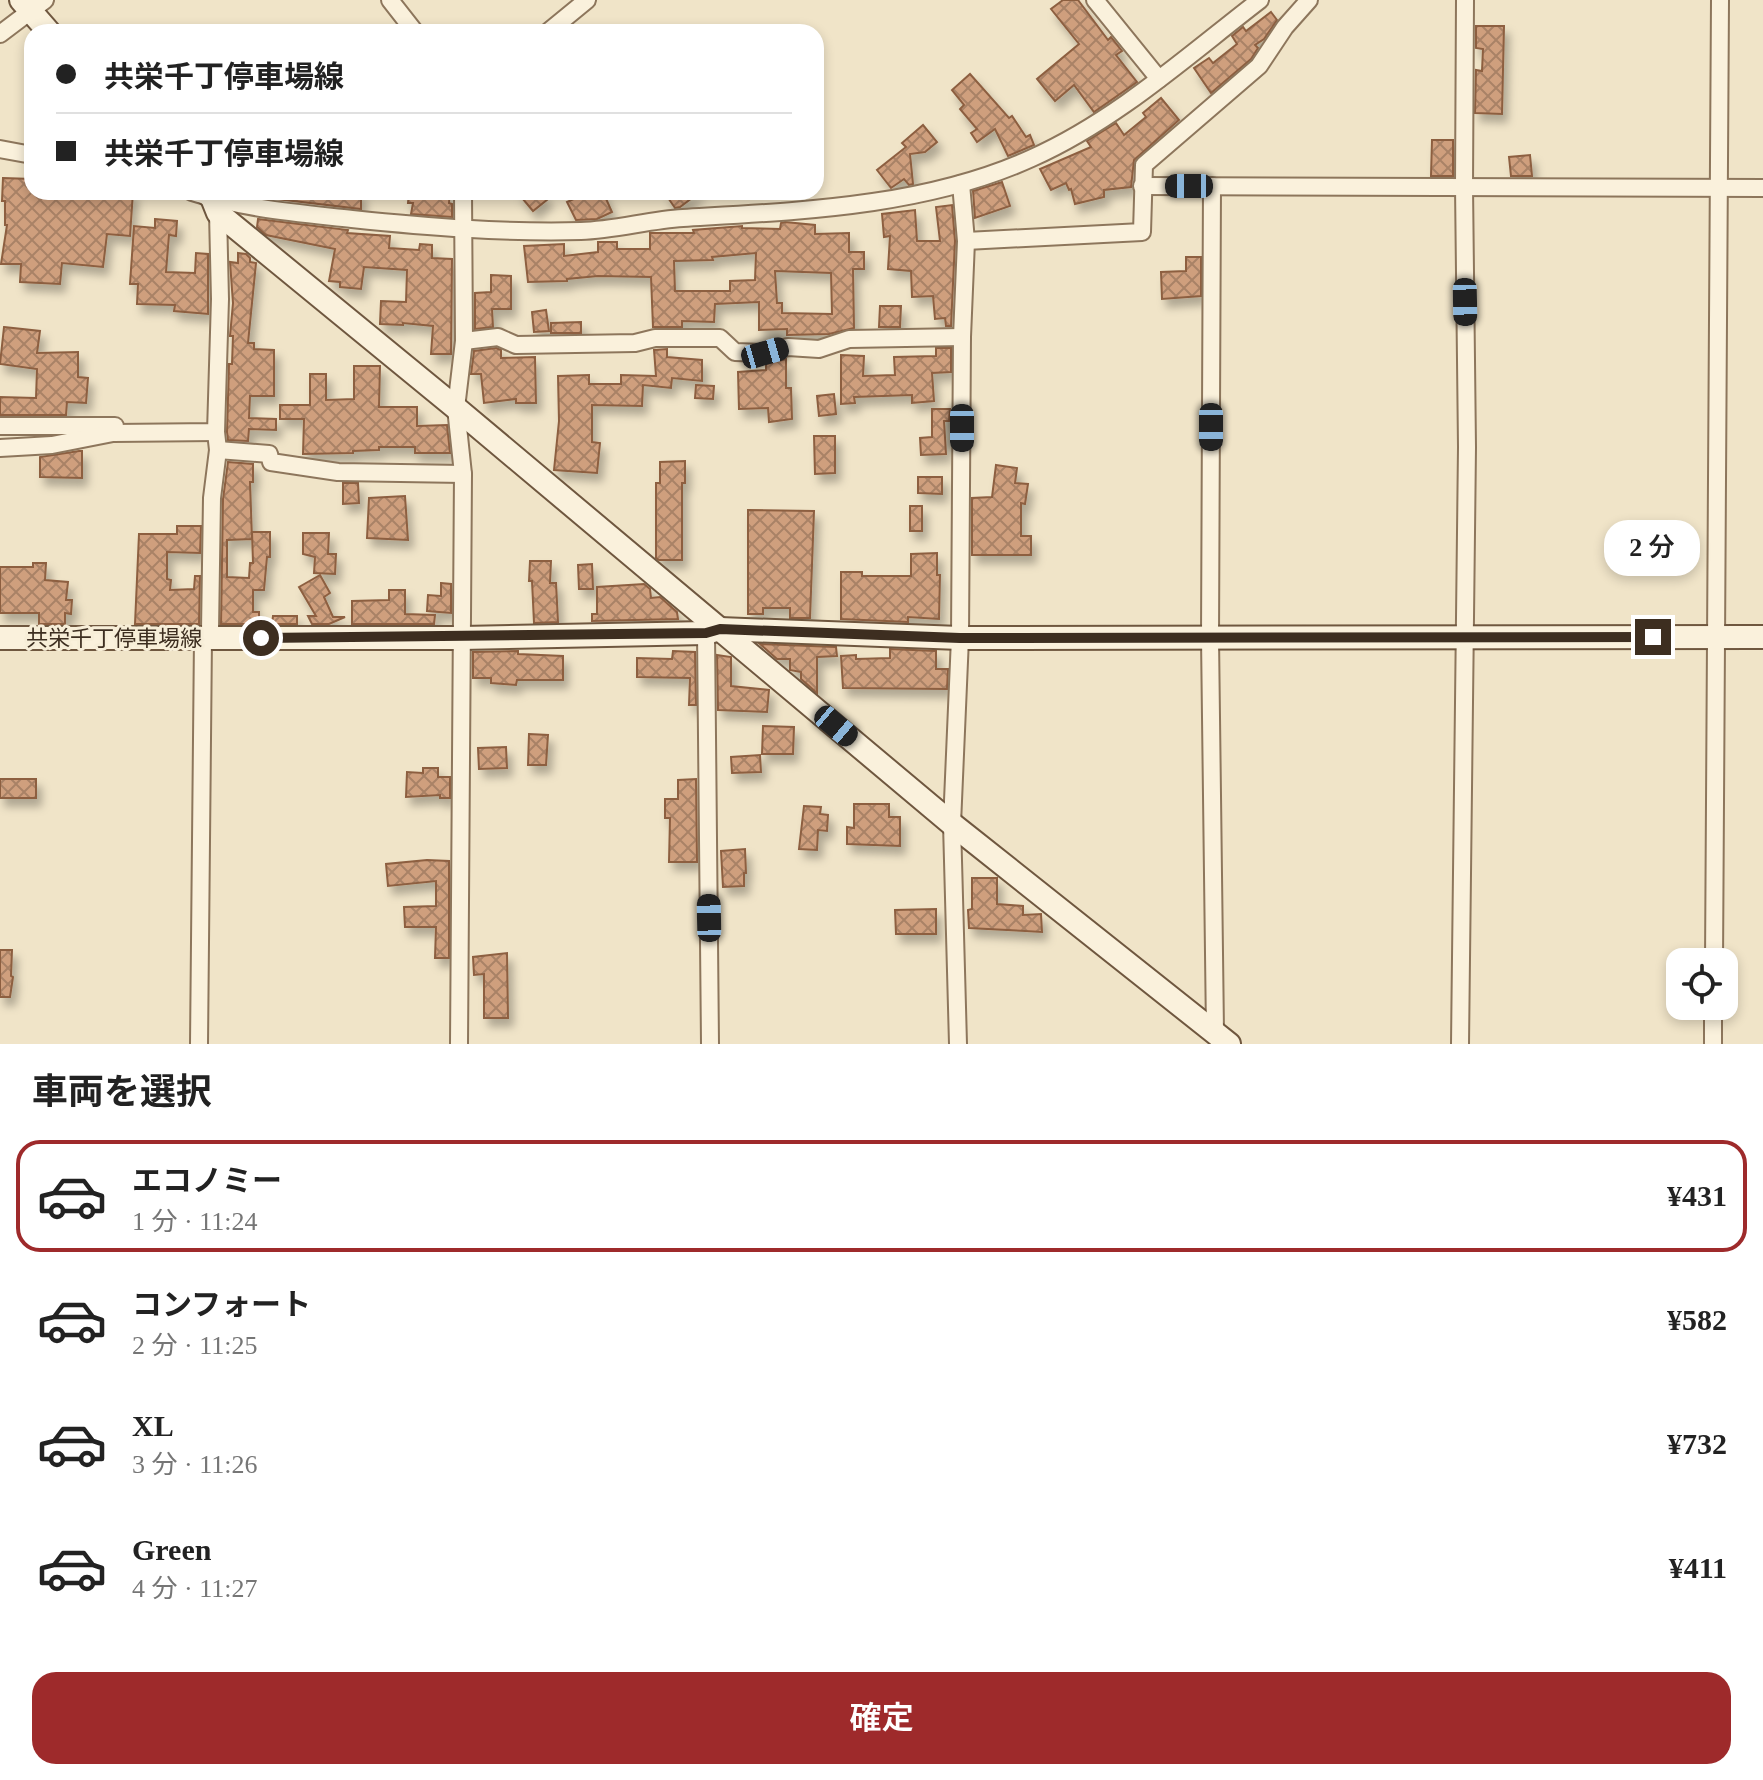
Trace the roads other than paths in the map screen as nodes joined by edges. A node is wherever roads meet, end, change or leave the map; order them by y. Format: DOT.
graph roads {
  1 [pos="390,0"];
  2 [pos="587,0"];
  3 [pos="1095,0"];
  4 [pos="1260,0"];
  5 [pos="1309,0"];
  6 [pos="1465,0"];
  7 [pos="1720,0"];
  8 [pos="32,4"];
  9 [pos="44,24"];
  10 [pos="409,24"];
  11 [pos="558,24"];
  12 [pos="0,34"];
  13 [pos="1159,79"];
  14 [pos="0,149"];
  15 [pos="24,154"];
  16 [pos="961,184"];
  17 [pos="1142,186"];
  18 [pos="1212,186"];
  19 [pos="1464,186"];
  20 [pos="1721,188"];
  21 [pos="1763,188"];
  22 [pos="207,200"];
  23 [pos="208,200"];
  24 [pos="212,200"];
  25 [pos="463,200"];
  26 [pos="463,230"];
  27 [pos="966,241"];
  28 [pos="962,337"];
  29 [pos="464,341"];
  30 [pos="456,408"];
  31 [pos="0,426"];
  32 [pos="216,429"];
  33 [pos="0,448"];
  34 [pos="218,450"];
  35 [pos="463,474"];
  36 [pos="713,631"];
  37 [pos="1463,637"];
  38 [pos="1717,637"];
  39 [pos="1763,637"];
  40 [pos="0,638"];
  41 [pos="203,638"];
  42 [pos="462,638"];
  43 [pos="960,638"];
  44 [pos="1210,638"];
  45 [pos="952,824"];
  46 [pos="1714,948"];
  47 [pos="1713,1020"];
  48 [pos="1222,1038"];
  49 [pos="199,1044"];
  50 [pos="459,1044"];
  51 [pos="710,1044"];
  52 [pos="958,1044"];
  53 [pos="1460,1044"];
  54 [pos="1713,1044"];
  1 -- 10 [label="street"];
  2 -- 11 [label="street"];
  3 -- 13 [label="street"];
  4 -- 13 [label="street"];
  5 -- 17 [label="street"];
  6 -- 19 [label="street"];
  7 -- 20 [label="street"];
  8 -- 9 [label="main road"];
  8 -- 12 [label="street"];
  13 -- 16 [label="street"];
  14 -- 15 [label="street"];
  16 -- 26 [label="street"];
  16 -- 27 [label="street"];
  17 -- 18 [label="street"];
  17 -- 27 [label="street"];
  18 -- 19 [label="street"];
  18 -- 44 [label="street"];
  19 -- 20 [label="street"];
  19 -- 37 [label="street"];
  20 -- 21 [label="street"];
  20 -- 38 [label="street"];
  22 -- 32 [label="street"];
  23 -- 30 [label="main road"];
  24 -- 26 [label="street"];
  25 -- 26 [label="street"];
  26 -- 29 [label="street"];
  27 -- 28 [label="street"];
  28 -- 29 [label="street"];
  28 -- 43 [label="street"];
  29 -- 30 [label="street"];
  30 -- 35 [label="street"];
  30 -- 36 [label="main road"];
  31 -- 32 [label="street"];
  32 -- 33 [label="street"];
  32 -- 34 [label="street"];
  34 -- 35 [label="street"];
  34 -- 41 [label="street"];
  35 -- 42 [label="street"];
  36 -- 42 [label="main road, 共栄千丁停車場線"];
  36 -- 43 [label="main road, 共栄千丁停車場線"];
  36 -- 45 [label="main road"];
  36 -- 51 [label="street"];
  37 -- 38 [label="main road, 共栄千丁停車場線"];
  37 -- 44 [label="main road, 共栄千丁停車場線"];
  37 -- 53 [label="street"];
  38 -- 39 [label="main road, 共栄千丁停車場線"];
  38 -- 46 [label="street"];
  40 -- 41 [label="main road, 共栄千丁停車場線"];
  41 -- 42 [label="main road, 共栄千丁停車場線"];
  41 -- 49 [label="street"];
  42 -- 50 [label="street"];
  43 -- 44 [label="main road, 共栄千丁停車場線"];
  43 -- 45 [label="street"];
  44 -- 48 [label="street"];
  45 -- 48 [label="main road"];
  45 -- 52 [label="street"];
  47 -- 54 [label="street"];
}
